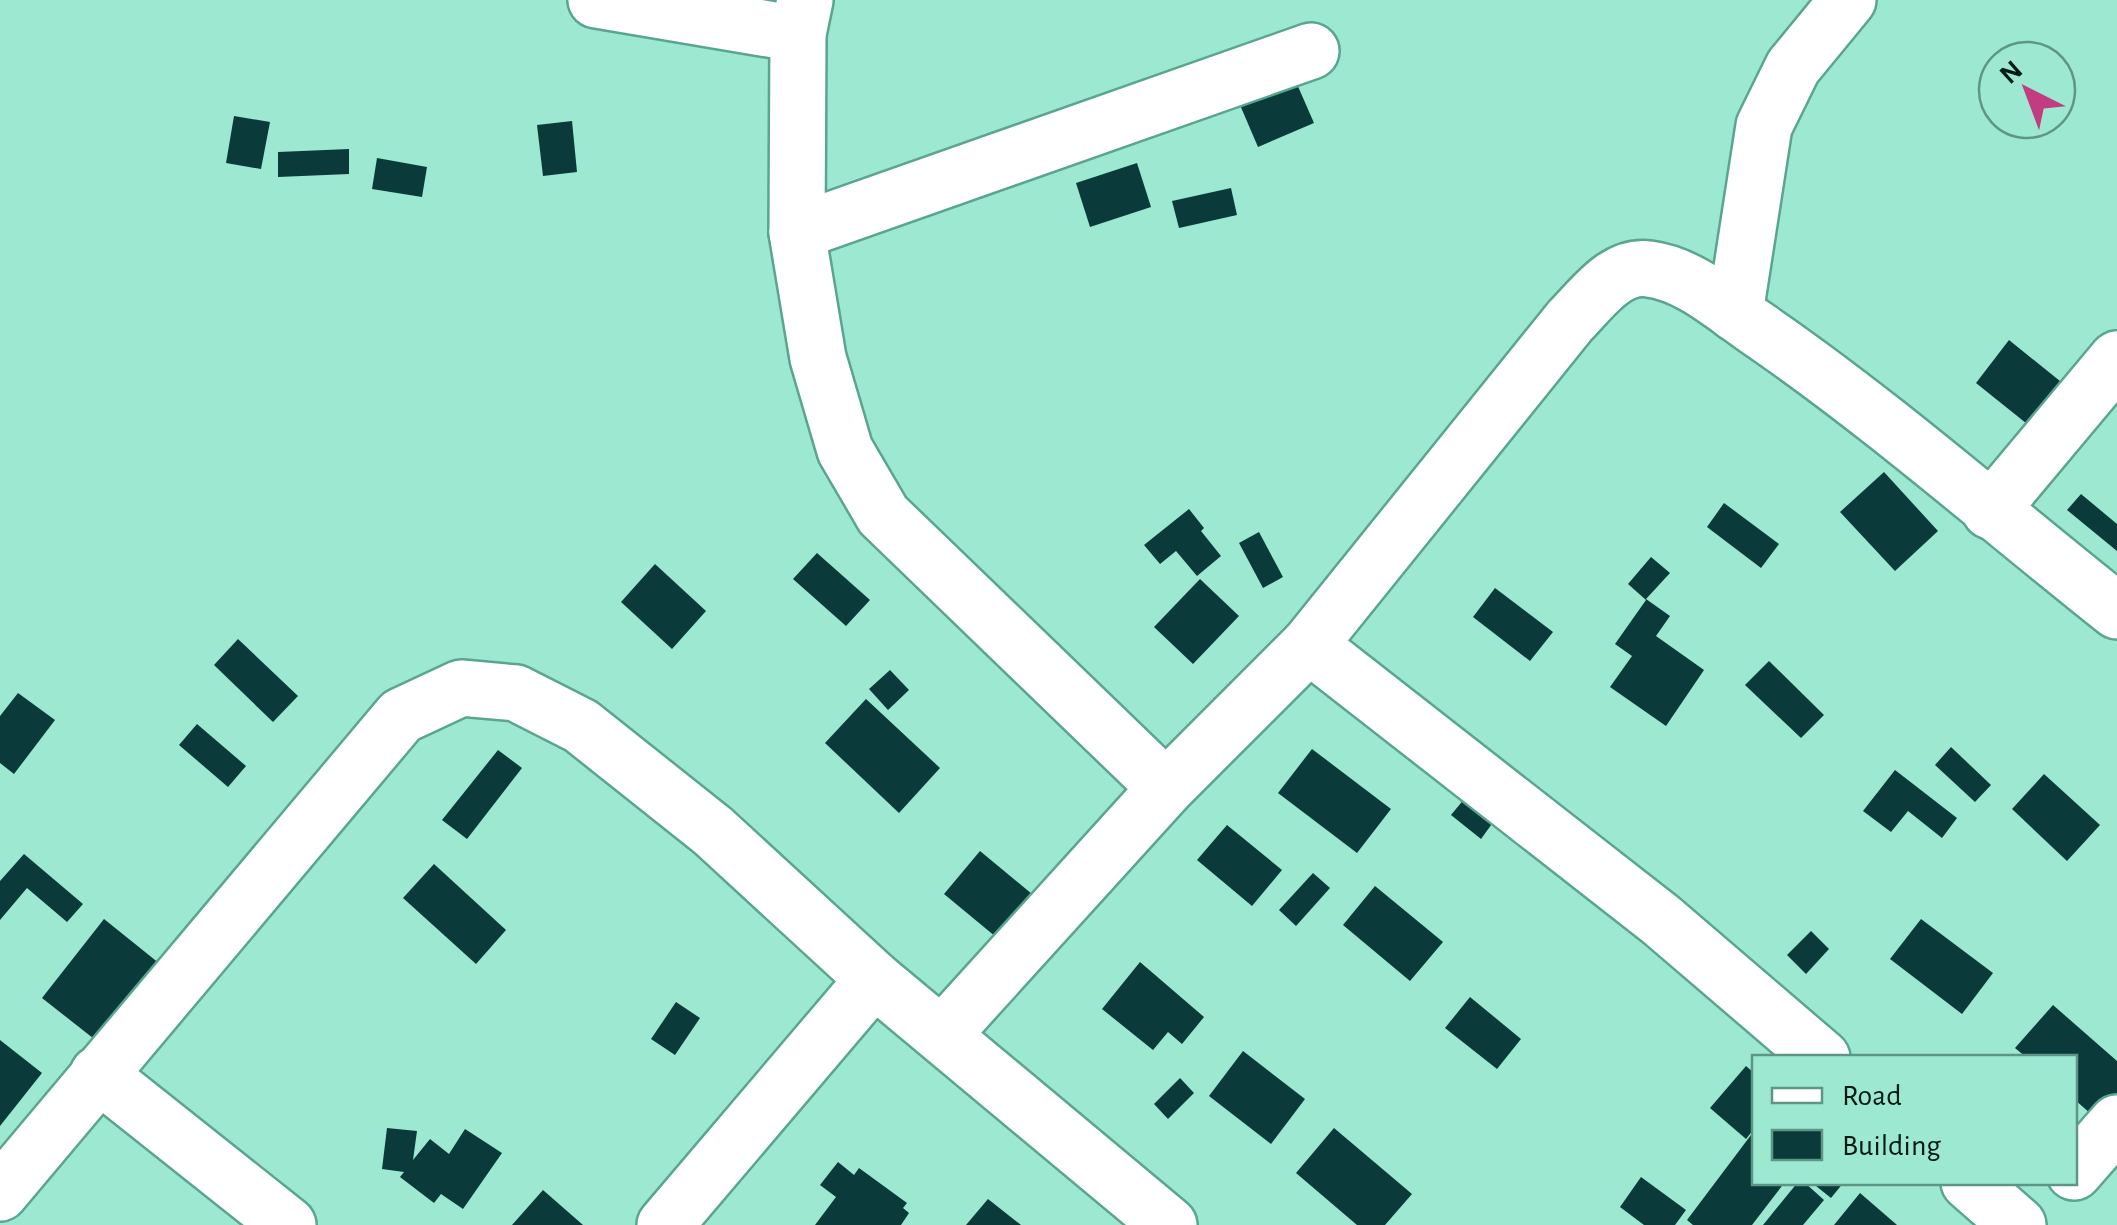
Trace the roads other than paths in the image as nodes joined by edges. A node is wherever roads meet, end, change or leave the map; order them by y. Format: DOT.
graph roads {
  1 [pos="596,0"];
  2 [pos="1848,0"];
  3 [pos="801,17"];
  4 [pos="1311,51"];
  5 [pos="797,232"];
  6 [pos="1735,313"];
  7 [pos="2117,359"];
  8 [pos="1990,511"];
  9 [pos="2117,610"];
  10 [pos="1309,645"];
  11 [pos="1166,788"];
  12 [pos="874,978"];
  13 [pos="942,1035"];
  14 [pos="1818,1055"];
  15 [pos="98,1074"];
  16 [pos="2117,1123"];
  17 [pos="2077,1169"];
  18 [pos="1972,1185"];
  19 [pos="2063,1185"];
  20 [pos="0,1193"];
  21 [pos="288,1225"];
  22 [pos="665,1225"];
  23 [pos="1169,1225"];
  24 [pos="2018,1225"];
  25 [pos="2029,1225"];
  1 -- 3 [label="street"];
  2 -- 6 [label="street"];
  3 -- 5 [label="street"];
  4 -- 5 [label="street"];
  5 -- 11 [label="street"];
  6 -- 8 [label="street"];
  6 -- 10 [label="street"];
  7 -- 8 [label="street"];
  8 -- 9 [label="street"];
  10 -- 11 [label="street"];
  10 -- 14 [label="street"];
  11 -- 13 [label="street"];
  12 -- 13 [label="street"];
  12 -- 15 [label="street"];
  12 -- 22 [label="street"];
  13 -- 23 [label="street"];
  15 -- 20 [label="street"];
  15 -- 21 [label="street"];
  16 -- 17 [label="street"];
  18 -- 24 [label="street"];
  19 -- 25 [label="street"];
}
